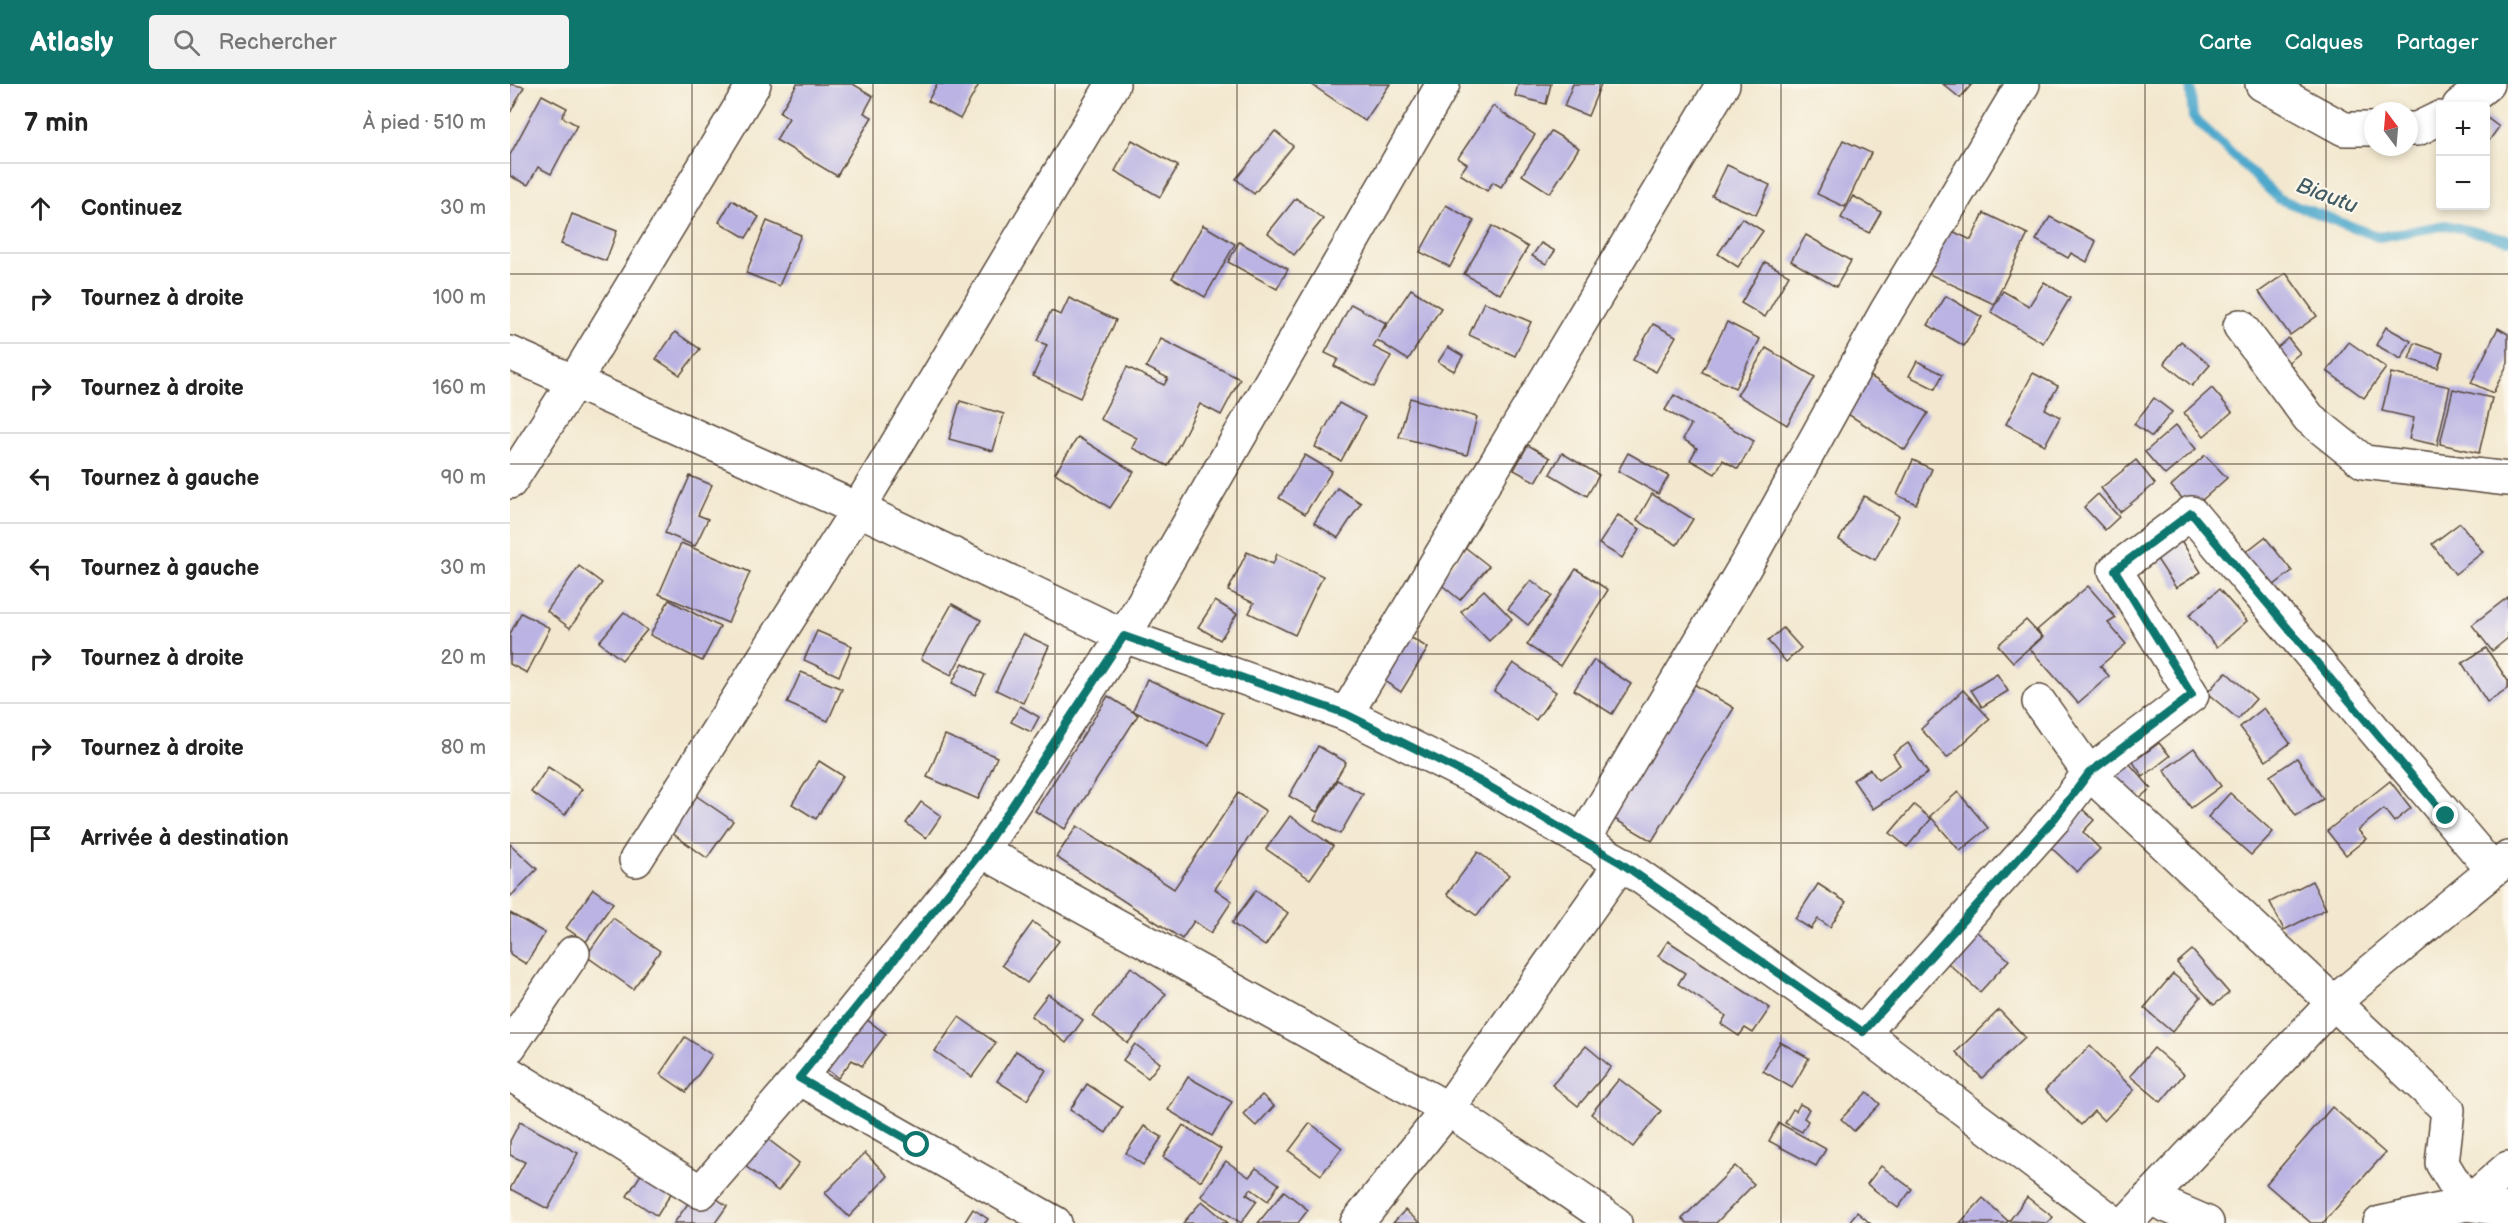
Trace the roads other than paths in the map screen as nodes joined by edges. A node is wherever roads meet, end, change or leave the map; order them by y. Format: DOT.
graph roads {
  1 [pos="754,84"];
  2 [pos="1113,84"];
  3 [pos="1443,84"];
  4 [pos="1723,84"];
  5 [pos="2023,84"];
  6 [pos="2487,84"];
  7 [pos="2264,86"];
  8 [pos="2464,102"];
  9 [pos="2436,120"];
  10 [pos="2364,129"];
  11 [pos="2418,129"];
  12 [pos="2240,326"];
  13 [pos="510,353"];
  14 [pos="574,382"];
  15 [pos="2508,479"];
  16 [pos="510,482"];
  17 [pos="858,509"];
  18 [pos="1124,636"];
  19 [pos="2039,702"];
  20 [pos="1346,714"];
  21 [pos="2089,773"];
  22 [pos="1583,840"];
  23 [pos="982,851"];
  24 [pos="636,860"];
  25 [pos="1621,863"];
  26 [pos="2500,863"];
  27 [pos="573,953"];
  28 [pos="2334,1002"];
  29 [pos="1863,1032"];
  30 [pos="510,1046"];
  31 [pos="510,1074"];
  32 [pos="799,1078"];
  33 [pos="1448,1109"];
  34 [pos="2508,1168"];
  35 [pos="2148,1198"];
  36 [pos="2467,1204"];
  37 [pos="2508,1210"];
  38 [pos="1055,1223"];
  39 [pos="1357,1223"];
  40 [pos="1615,1223"];
  41 [pos="2114,1223"];
  42 [pos="2126,1223"];
  43 [pos="2207,1223"];
  44 [pos="2380,1223"];
  1 -- 14 [label="street"];
  2 -- 17 [label="street"];
  3 -- 18 [label="street"];
  4 -- 20 [label="street"];
  5 -- 22 [label="street"];
  6 -- 8 [label="street"];
  7 -- 10 [label="street"];
  9 -- 11 [label="street"];
  12 -- 15 [label="street"];
  13 -- 14 [label="street"];
  14 -- 16 [label="street"];
  14 -- 17 [label="street"];
  17 -- 18 [label="street"];
  17 -- 24 [label="street"];
  18 -- 20 [label="street"];
  18 -- 23 [label="street"];
  19 -- 21 [label="street"];
  20 -- 22 [label="street"];
  21 -- 26 [label="street"];
  21 -- 28 [label="street"];
  21 -- 29 [label="street"];
  22 -- 25 [label="street"];
  23 -- 32 [label="street"];
  23 -- 33 [label="street"];
  25 -- 29 [label="street"];
  25 -- 33 [label="street"];
  26 -- 28 [label="street"];
  27 -- 30 [label="street"];
  28 -- 35 [label="street"];
  28 -- 36 [label="street"];
  29 -- 41 [label="street"];
  31 -- 32 [label="street"];
  32 -- 38 [label="street"];
  33 -- 39 [label="street"];
  33 -- 40 [label="street"];
  34 -- 36 [label="street"];
  35 -- 42 [label="street"];
  35 -- 43 [label="street"];
  36 -- 37 [label="street"];
  36 -- 44 [label="street"];
}
